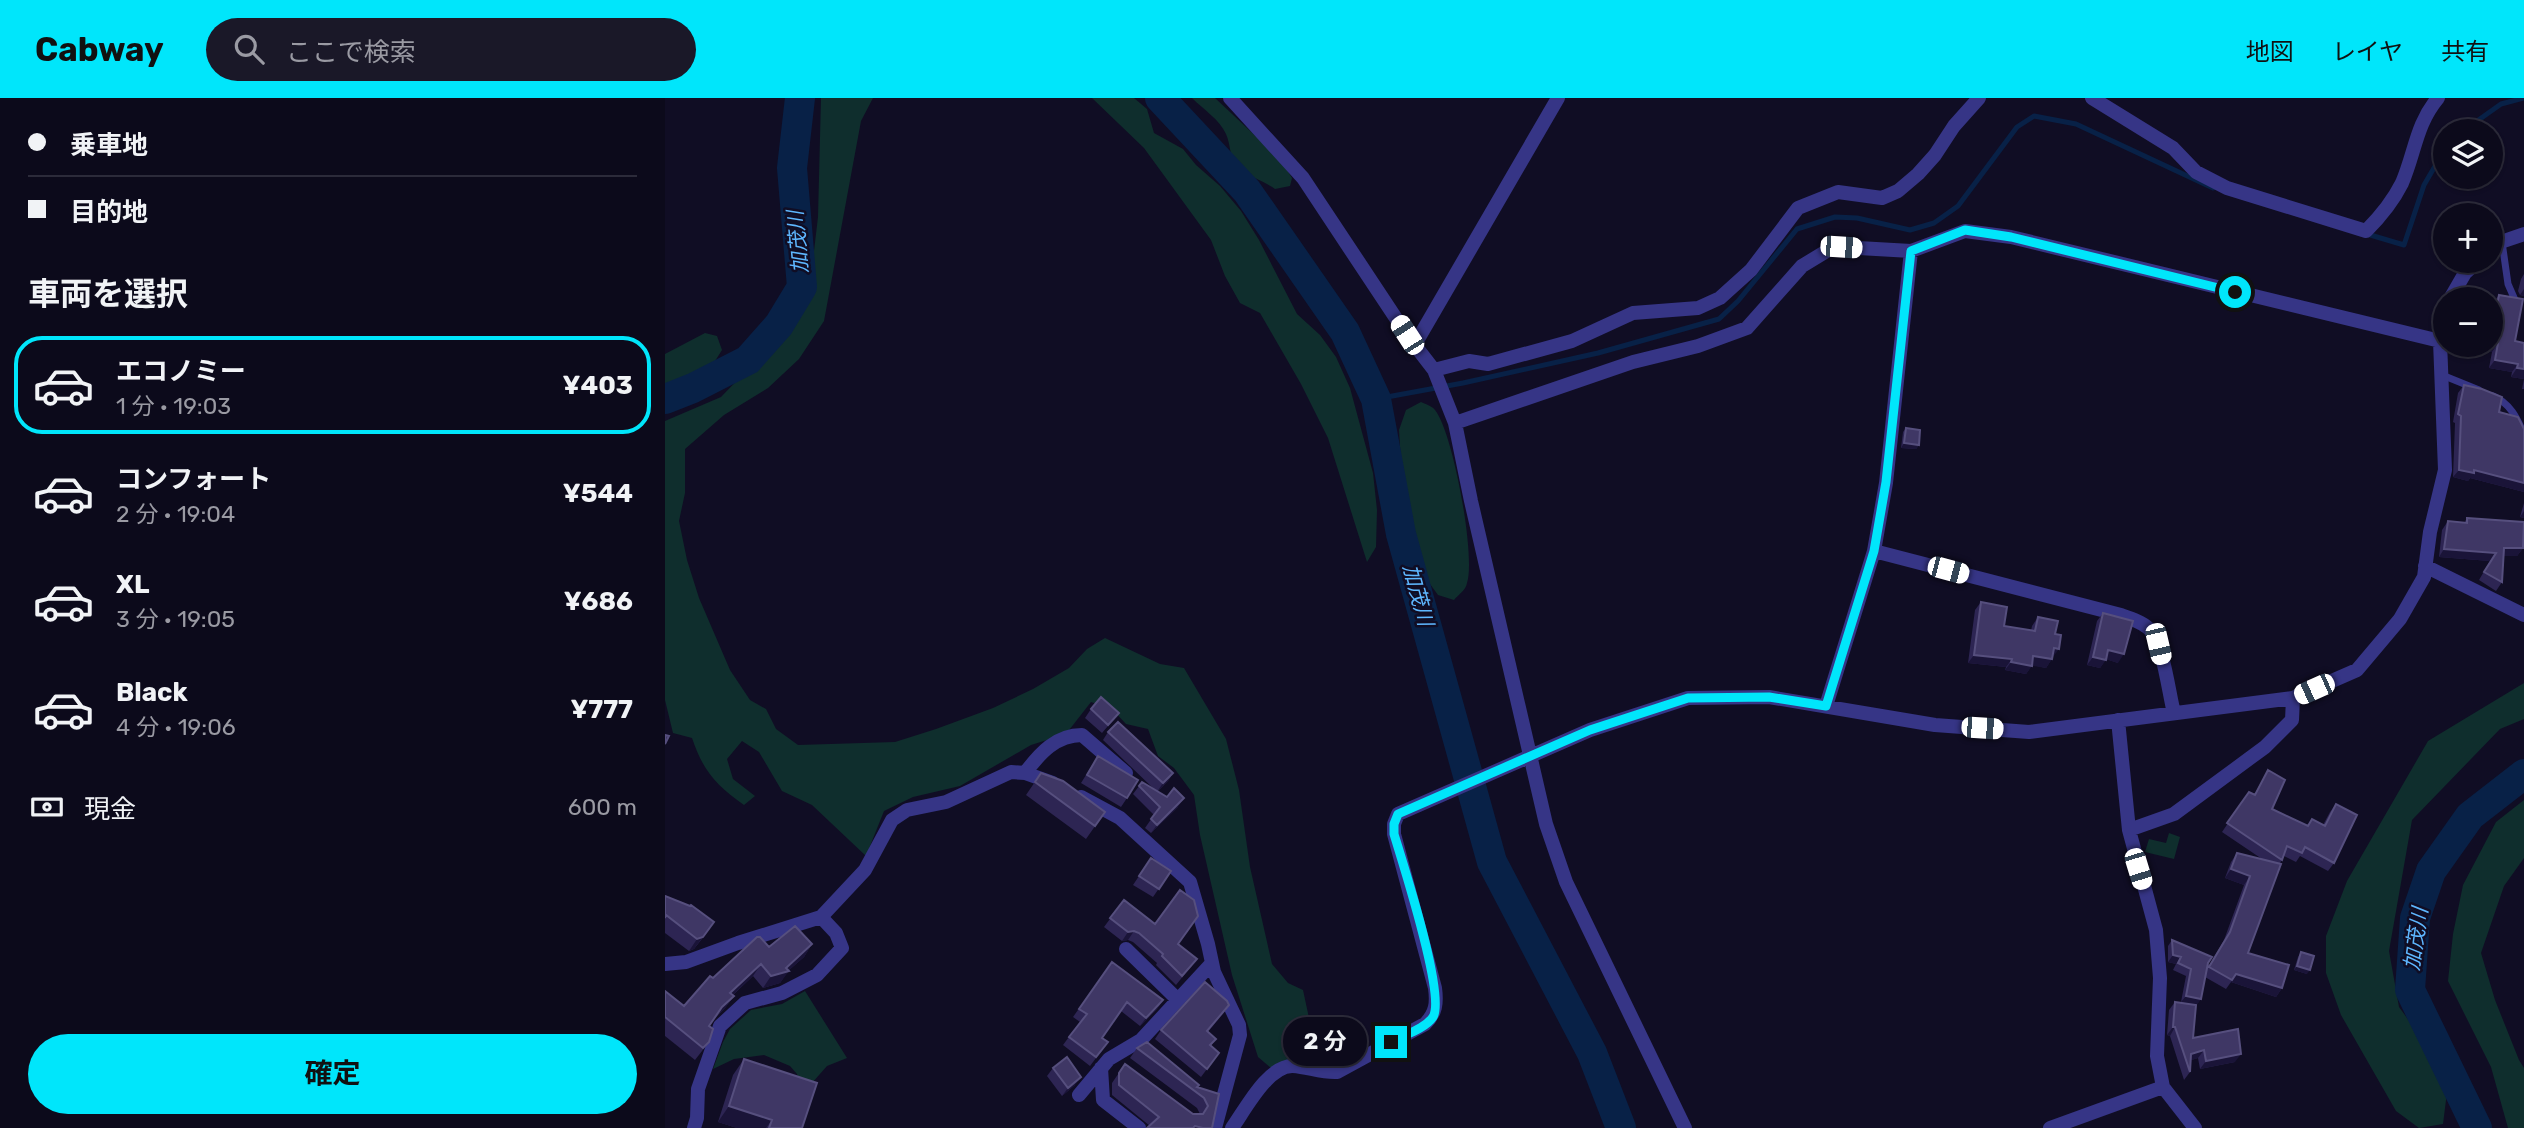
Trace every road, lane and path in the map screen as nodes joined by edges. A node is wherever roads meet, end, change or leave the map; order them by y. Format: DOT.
graph roads {
  1 [pos="1230,98"];
  2 [pos="1557,98"];
  3 [pos="1979,98"];
  4 [pos="2092,98"];
  5 [pos="2438,98"];
  6 [pos="2524,234"];
  7 [pos="2503,242"];
  8 [pos="1911,251"];
  9 [pos="2503,268"];
  10 [pos="2515,300"];
  11 [pos="2433,339"];
  12 [pos="1414,346"];
  13 [pos="2440,357"];
  14 [pos="2441,374"];
  15 [pos="1436,375"];
  16 [pos="1455,423"];
  17 [pos="2524,434"];
  18 [pos="1874,551"];
  19 [pos="2425,566"];
  20 [pos="2524,615"];
  21 [pos="2293,698"];
  22 [pos="1826,706"];
  23 [pos="2174,713"];
  24 [pos="2117,720"];
  25 [pos="1530,757"];
  26 [pos="1025,773"];
  27 [pos="1126,773"];
  28 [pos="2129,830"];
  29 [pos="821,917"];
  30 [pos="1126,949"];
  31 [pos="1212,962"];
  32 [pos="665,964"];
  33 [pos="1177,999"];
  34 [pos="1101,1069"];
  35 [pos="2163,1087"];
  36 [pos="1079,1095"];
  37 [pos="694,1128"];
  38 [pos="1139,1128"];
  39 [pos="1215,1128"];
  40 [pos="1232,1128"];
  41 [pos="1685,1128"];
  42 [pos="2050,1128"];
  43 [pos="2195,1128"];
  1 -- 12 [label="street"];
  2 -- 12 [label="street"];
  3 -- 15 [label="street"];
  4 -- 5 [label="street"];
  6 -- 7 [label="street"];
  8 -- 11 [label="street"];
  8 -- 16 [label="street"];
  8 -- 18 [label="street"];
  9 -- 10 [label="lane"];
  12 -- 15 [label="street"];
  13 -- 14 [label="street"];
  14 -- 17 [label="lane"];
  14 -- 19 [label="street"];
  15 -- 16 [label="street"];
  16 -- 25 [label="street"];
  18 -- 22 [label="street"];
  18 -- 23 [label="street"];
  19 -- 20 [label="street"];
  19 -- 21 [label="street"];
  21 -- 23 [label="street"];
  21 -- 28 [label="street"];
  22 -- 24 [label="street"];
  22 -- 25 [label="street"];
  23 -- 24 [label="street"];
  24 -- 28 [label="street"];
  25 -- 40 [label="street"];
  25 -- 41 [label="street"];
  26 -- 27 [label="street"];
  26 -- 29 [label="street"];
  26 -- 31 [label="street"];
  28 -- 35 [label="street"];
  29 -- 32 [label="street"];
  29 -- 37 [label="street"];
  30 -- 33 [label="street"];
  31 -- 33 [label="street"];
  31 -- 39 [label="street"];
  33 -- 34 [label="street"];
  34 -- 36 [label="street"];
  34 -- 38 [label="street"];
  35 -- 42 [label="street"];
  35 -- 43 [label="street"];
}
